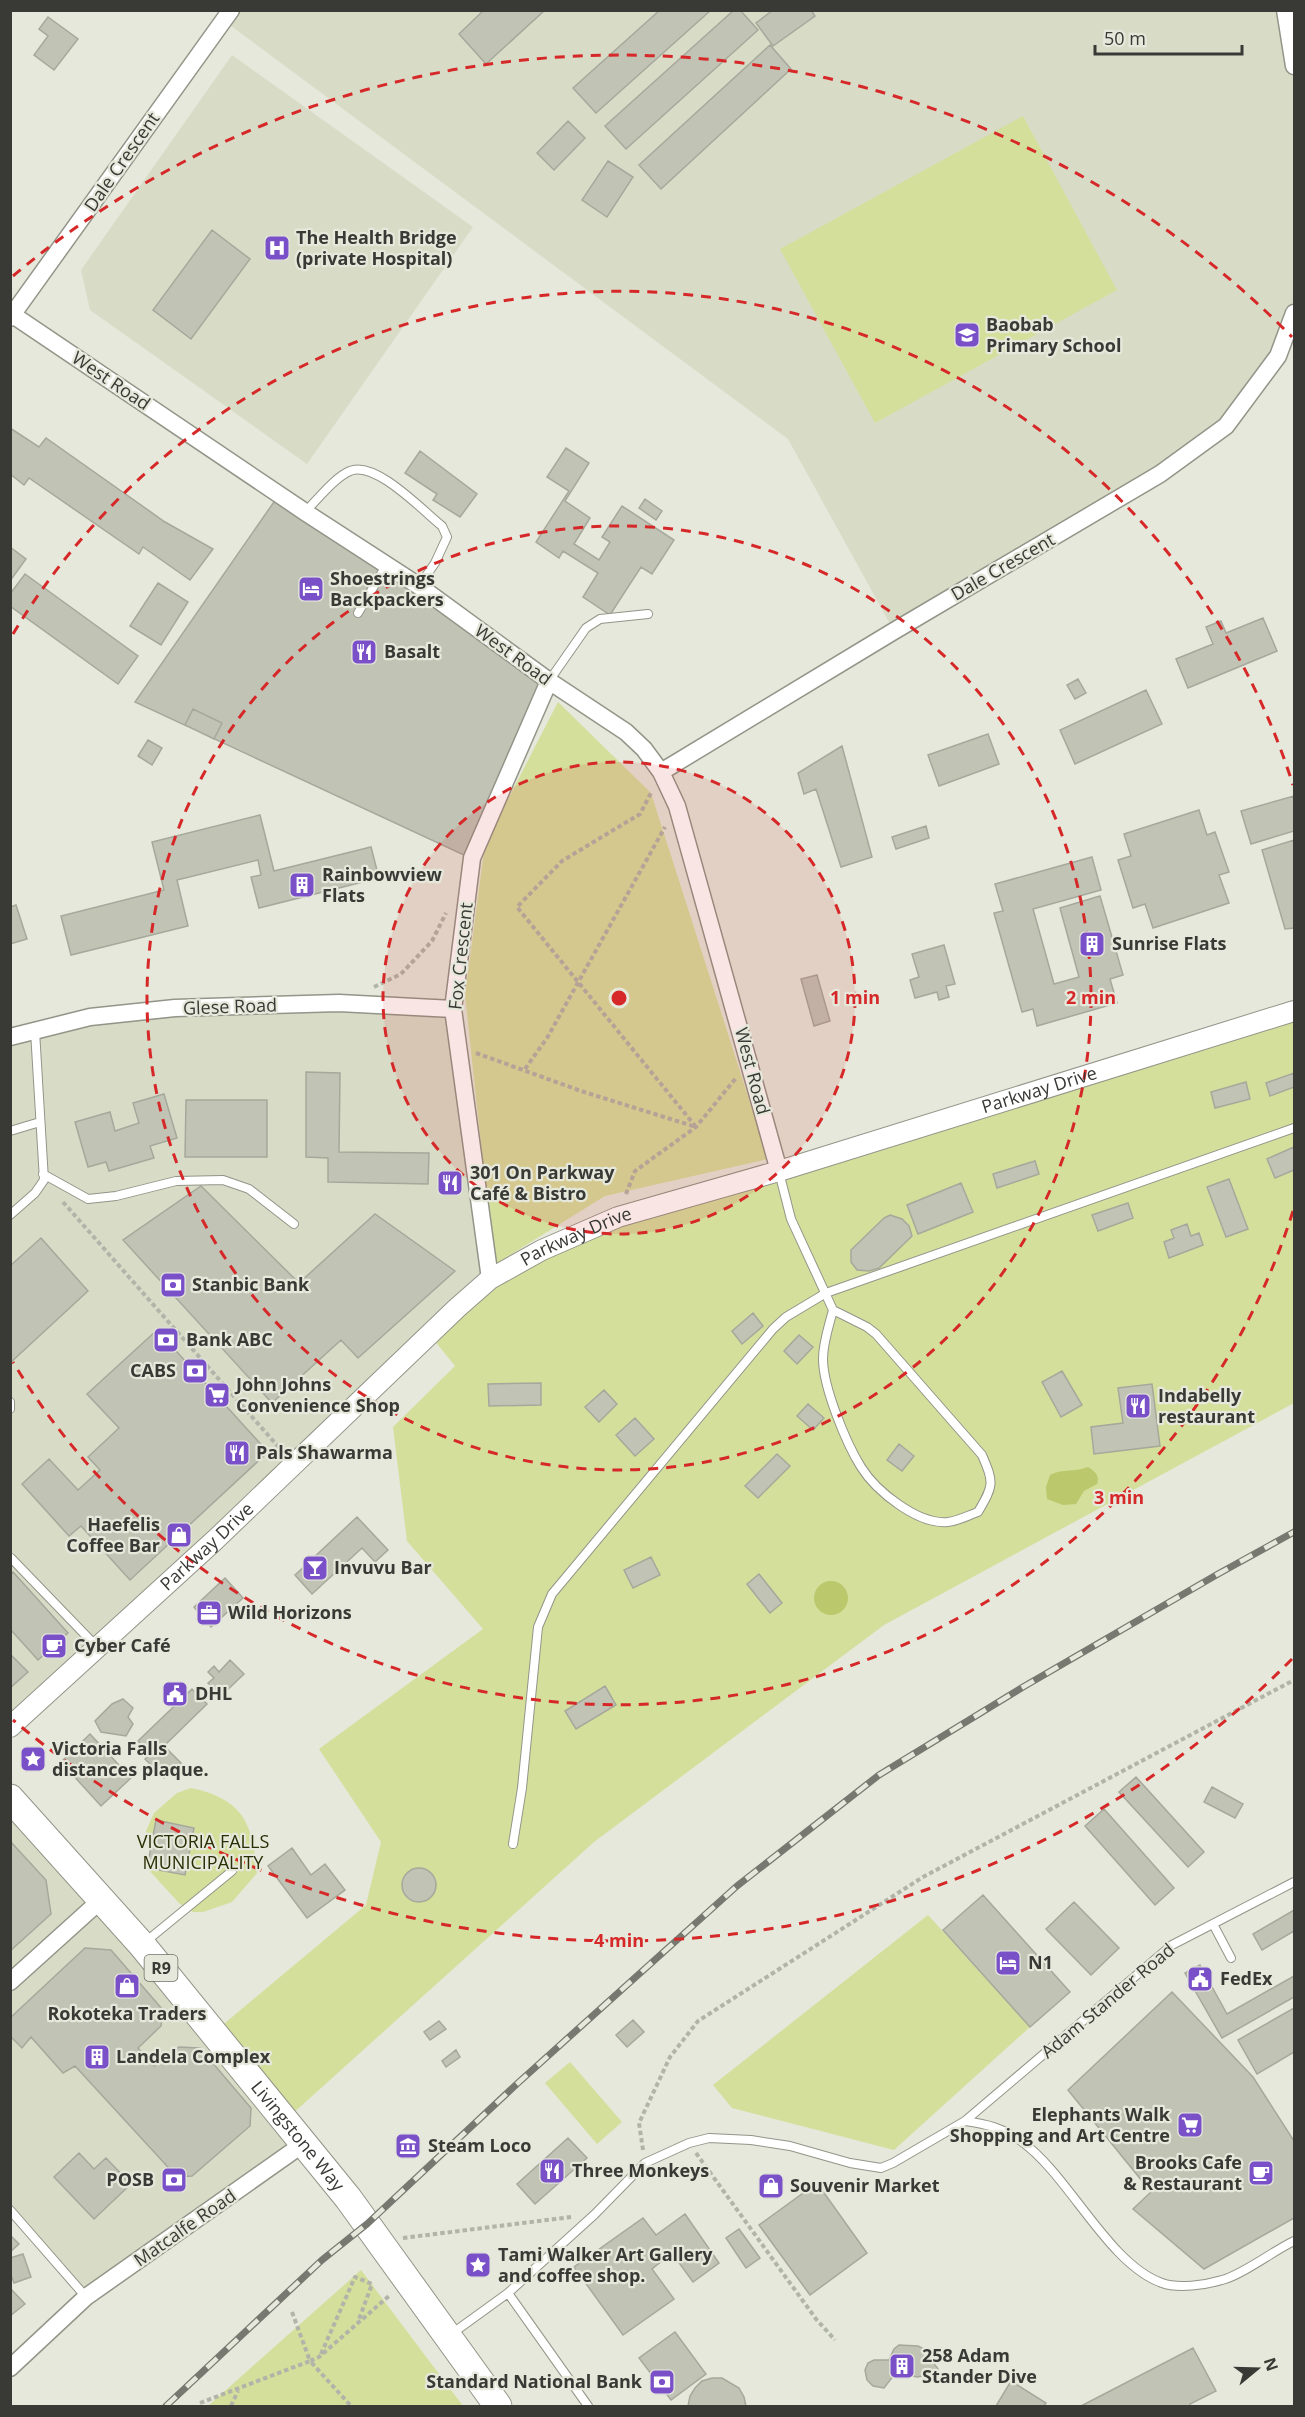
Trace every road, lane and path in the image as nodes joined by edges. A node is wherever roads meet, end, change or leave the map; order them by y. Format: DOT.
graph roads {
  1 [pos="231,10"];
  2 [pos="1285,10"];
  3 [pos="1294,66"];
  4 [pos="1294,313"];
  5 [pos="11,315"];
  6 [pos="305,512"];
  7 [pos="387,564"];
  8 [pos="419,586"];
  9 [pos="358,614"];
  10 [pos="648,614"];
  11 [pos="549,681"];
  12 [pos="662,772"];
  13 [pos="677,806"];
  14 [pos="447,910"];
  15 [pos="578,981"];
  16 [pos="339,1004"];
  17 [pos="453,1009"];
  18 [pos="1294,1011"];
  19 [pos="35,1031"];
  20 [pos="10,1037"];
  21 [pos="457,1044"];
  22 [pos="750,1061"];
  23 [pos="525,1069"];
  24 [pos="40,1122"];
  25 [pos="696,1127"];
  26 [pos="1294,1128"];
  27 [pos="10,1131"];
  28 [pos="779,1171"];
  29 [pos="43,1177"];
  30 [pos="10,1215"];
  31 [pos="618,1217"];
  32 [pos="294,1224"];
  33 [pos="490,1280"];
  34 [pos="826,1293"];
  35 [pos="833,1310"];
  36 [pos="10,1402"];
  37 [pos="10,1409"];
  38 [pos="294,1465"];
  39 [pos="11,1558"];
  40 [pos="98,1647"];
  41 [pos="1294,1680"];
  42 [pos="10,1726"];
  43 [pos="10,1798"];
  44 [pos="513,1844"];
  45 [pos="232,1871"];
  46 [pos="1294,1882"];
  47 [pos="102,1899"];
  48 [pos="1212,1924"];
  49 [pos="142,1945"];
  50 [pos="1231,1958"];
  51 [pos="10,1982"];
  52 [pos="965,2121"];
  53 [pos="689,2143"];
  54 [pos="303,2144"];
  55 [pos="645,2163"];
  56 [pos="10,2210"];
  57 [pos="595,2214"];
  58 [pos="378,2241"];
  59 [pos="1294,2241"];
  60 [pos="407,2281"];
  61 [pos="508,2293"];
  62 [pos="86,2296"];
  63 [pos="292,2312"];
  64 [pos="357,2325"];
  65 [pos="447,2337"];
  66 [pos="835,2340"];
  67 [pos="319,2357"];
  68 [pos="310,2361"];
  69 [pos="10,2368"];
  70 [pos="239,2390"];
  71 [pos="200,2403"];
  72 [pos="231,2406"];
  73 [pos="351,2406"];
  74 [pos="498,2406"];
  75 [pos="588,2406"];
  1 -- 5 [label="street, Dale Crescent"];
  2 -- 3 [label="street"];
  4 -- 12 [label="street, Dale Crescent"];
  5 -- 6 [label="street, West Road"];
  6 -- 7 [label="street, West Road"];
  6 -- 8 [label="lane"];
  7 -- 8 [label="street, West Road"];
  7 -- 9 [label="lane"];
  8 -- 11 [label="street, West Road"];
  10 -- 11 [label="lane"];
  11 -- 12 [label="street, West Road"];
  11 -- 17 [label="street, Fox Crescent"];
  12 -- 13 [label="street, West Road"];
  12 -- 15 [label="path"];
  13 -- 15 [label="path"];
  13 -- 22 [label="street, West Road"];
  14 -- 16 [label="path"];
  15 -- 23 [label="path"];
  15 -- 25 [label="path"];
  16 -- 17 [label="street, Glese Road"];
  16 -- 19 [label="street, Glese Road"];
  17 -- 21 [label="street, Fox Crescent"];
  18 -- 28 [label="street, Parkway Drive"];
  19 -- 20 [label="street, Glese Road"];
  19 -- 24 [label="lane"];
  21 -- 23 [label="path"];
  21 -- 33 [label="street, Fox Crescent"];
  22 -- 25 [label="path"];
  22 -- 28 [label="street, West Road"];
  23 -- 25 [label="path"];
  24 -- 27 [label="lane"];
  24 -- 29 [label="lane"];
  25 -- 31 [label="path"];
  26 -- 34 [label="lane"];
  28 -- 31 [label="street, Parkway Drive"];
  28 -- 34 [label="lane"];
  29 -- 30 [label="lane"];
  29 -- 32 [label="lane"];
  29 -- 38 [label="path"];
  31 -- 33 [label="street, Parkway Drive"];
  33 -- 38 [label="street, Parkway Drive"];
  34 -- 35 [label="lane"];
  34 -- 44 [label="lane"];
  35 -- 35 [label="lane"];
  36 -- 37 [label="lane"];
  38 -- 40 [label="street, Parkway Drive"];
  39 -- 40 [label="lane"];
  40 -- 42 [label="street, Parkway Drive"];
  41 -- 55 [label="path"];
  43 -- 47 [label="highway, Livingstone Way / R9"];
  45 -- 49 [label="lane"];
  46 -- 48 [label="lane, Adam Stander Road"];
  47 -- 49 [label="highway, Livingstone Way / R9"];
  47 -- 51 [label="street"];
  48 -- 50 [label="lane"];
  48 -- 52 [label="lane, Adam Stander Road"];
  49 -- 54 [label="highway, Livingstone Way / R9"];
  52 -- 53 [label="lane, Adam Stander Road"];
  52 -- 59 [label="lane"];
  53 -- 55 [label="lane, Adam Stander Road"];
  53 -- 66 [label="path"];
  54 -- 58 [label="highway, Livingstone Way / R9"];
  54 -- 62 [label="street, Matcalfe Road"];
  55 -- 57 [label="lane, Adam Stander Road"];
  56 -- 62 [label="lane"];
  57 -- 58 [label="path"];
  57 -- 61 [label="lane, Adam Stander Road"];
  58 -- 60 [label="highway, Livingstone Way / R9"];
  60 -- 64 [label="path"];
  60 -- 65 [label="highway, Livingstone Way / R9"];
  61 -- 65 [label="lane, Adam Stander Road"];
  61 -- 75 [label="lane"];
  62 -- 69 [label="street, Matcalfe Road"];
  63 -- 68 [label="path"];
  64 -- 67 [label="path"];
  64 -- 67 [label="path"];
  65 -- 74 [label="highway, Livingstone Way / R9"];
  67 -- 68 [label="path"];
  68 -- 70 [label="path"];
  68 -- 73 [label="path"];
  70 -- 71 [label="path"];
  70 -- 72 [label="path"];
}
